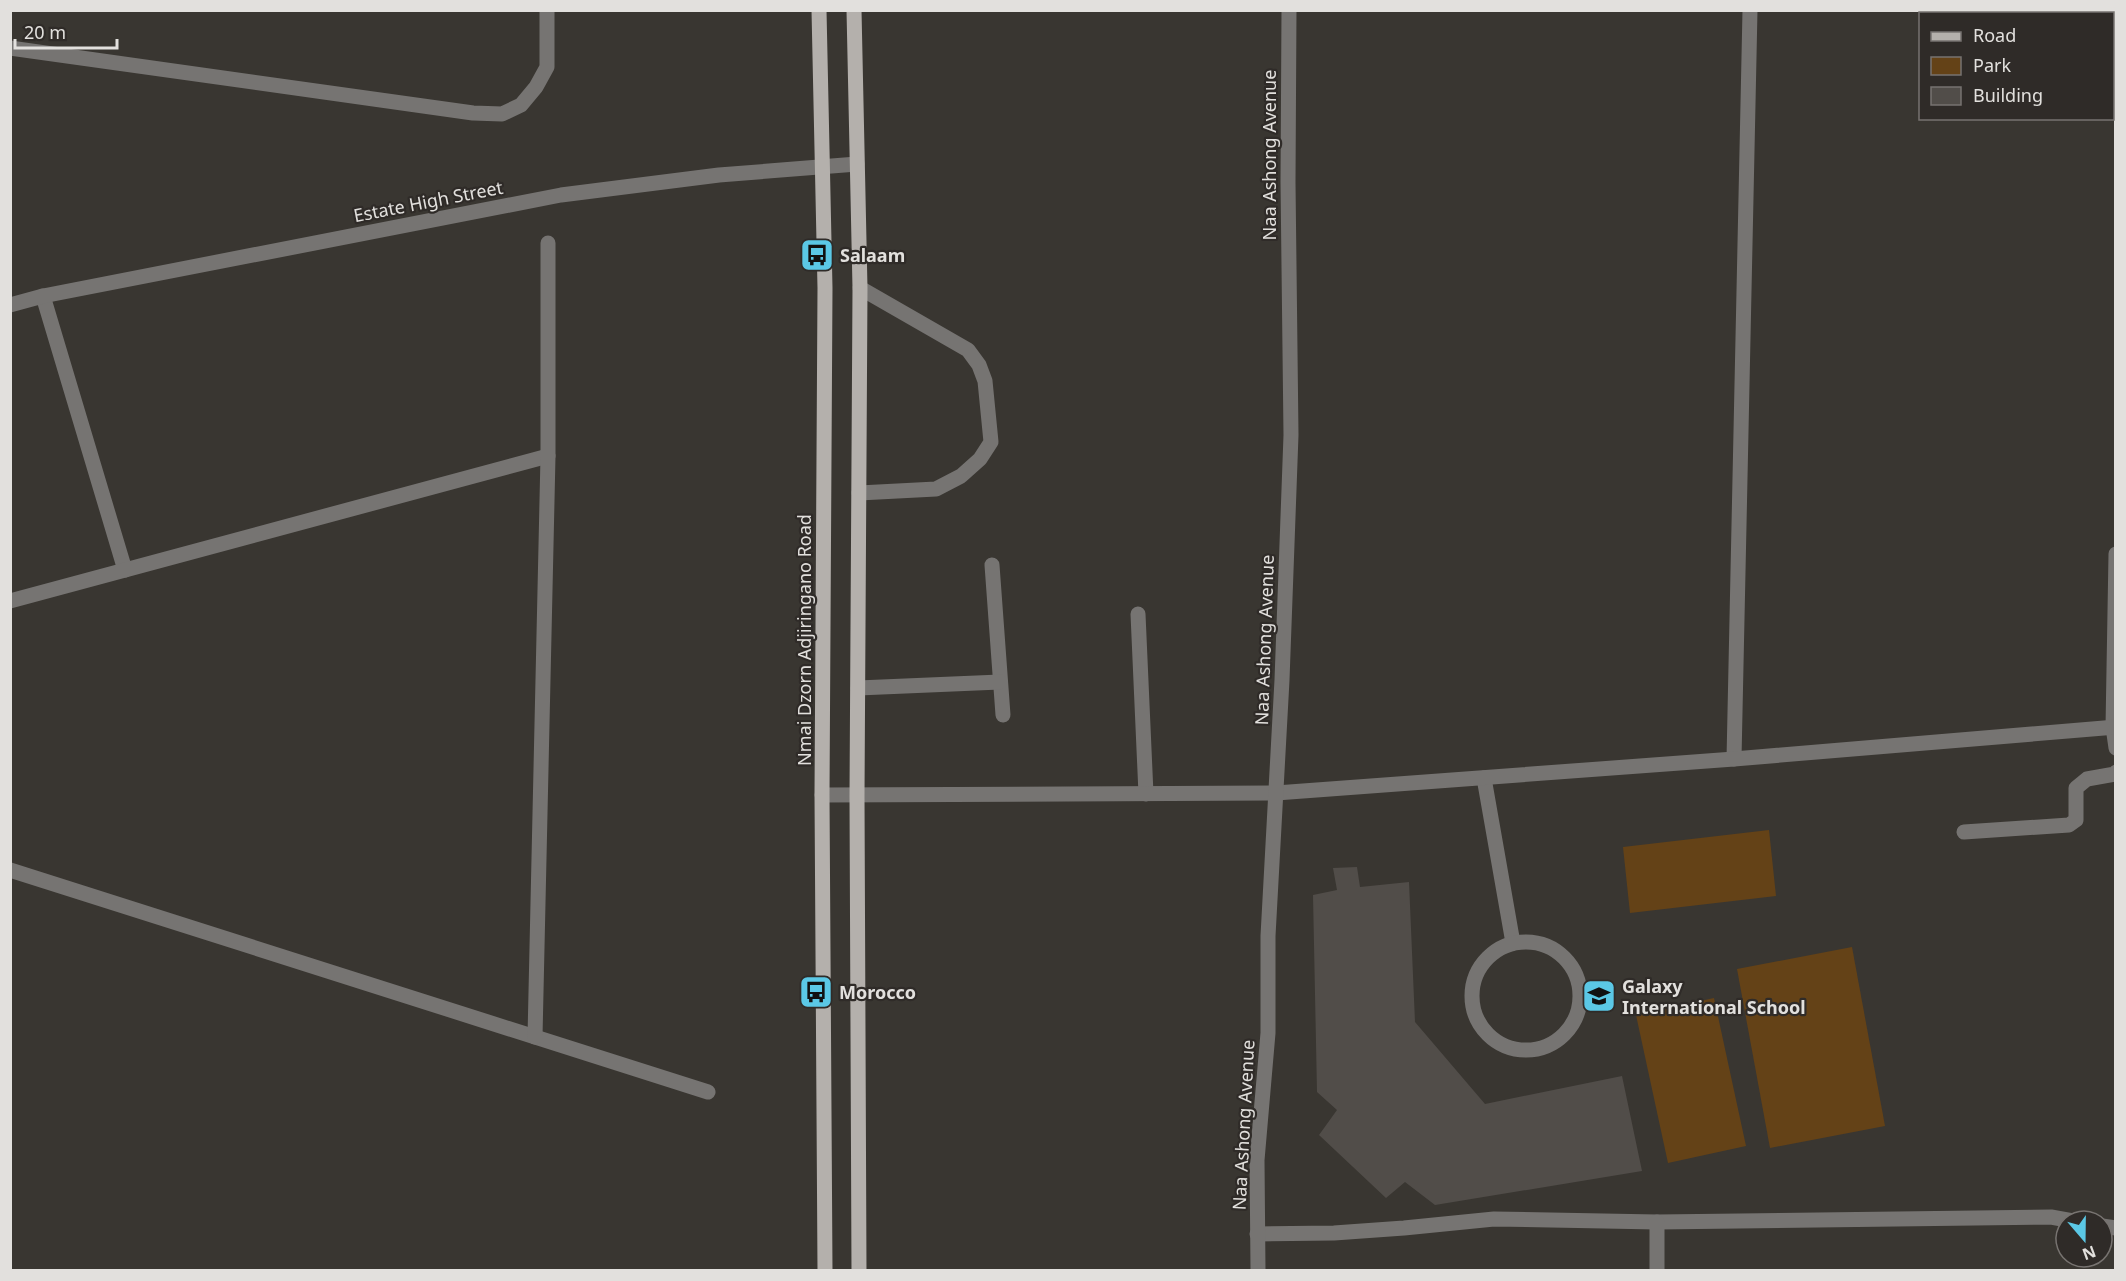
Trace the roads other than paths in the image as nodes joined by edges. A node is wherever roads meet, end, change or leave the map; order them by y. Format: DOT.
graph roads {
  1 [pos="547,10"];
  2 [pos="819,10"];
  3 [pos="854,10"];
  4 [pos="1289,10"];
  5 [pos="1750,10"];
  6 [pos="10,48"];
  7 [pos="856,164"];
  8 [pos="822,167"];
  9 [pos="548,243"];
  10 [pos="860,288"];
  11 [pos="43,296"];
  12 [pos="10,305"];
  13 [pos="548,456"];
  14 [pos="859,493"];
  15 [pos="2115,554"];
  16 [pos="992,565"];
  17 [pos="125,570"];
  18 [pos="10,601"];
  19 [pos="1138,614"];
  20 [pos="1000,682"];
  21 [pos="858,688"];
  22 [pos="1003,715"];
  23 [pos="2114,727"];
  24 [pos="2115,748"];
  25 [pos="1734,759"];
  26 [pos="2115,772"];
  27 [pos="1484,778"];
  28 [pos="1276,793"];
  29 [pos="1146,794"];
  30 [pos="822,795"];
  31 [pos="857,796"];
  32 [pos="1964,832"];
  33 [pos="10,870"];
  34 [pos="1513,943"];
  35 [pos="535,1036"];
  36 [pos="708,1092"];
  37 [pos="2054,1218"];
  38 [pos="1657,1222"];
  39 [pos="1257,1234"];
  40 [pos="825,1270"];
  41 [pos="859,1270"];
  42 [pos="1258,1270"];
  43 [pos="1657,1270"];
  1 -- 6 [label="street"];
  2 -- 8 [label="main road, Nmai Dzorn Adjiringano Road"];
  3 -- 7 [label="main road"];
  4 -- 28 [label="street, Naa Ashong Avenue"];
  5 -- 25 [label="street"];
  7 -- 8 [label="street, Estate High Street"];
  7 -- 10 [label="main road"];
  8 -- 11 [label="street, Estate High Street"];
  8 -- 30 [label="main road, Nmai Dzorn Adjiringano Road"];
  9 -- 13 [label="street"];
  10 -- 14 [label="main road"];
  10 -- 14 [label="street"];
  11 -- 12 [label="street, Estate High Street"];
  11 -- 17 [label="street"];
  13 -- 17 [label="street"];
  13 -- 35 [label="street"];
  14 -- 21 [label="main road"];
  15 -- 23 [label="street"];
  16 -- 20 [label="street"];
  17 -- 18 [label="street"];
  19 -- 29 [label="street"];
  20 -- 21 [label="street"];
  20 -- 22 [label="street"];
  21 -- 31 [label="main road"];
  23 -- 24 [label="street"];
  23 -- 25 [label="street"];
  25 -- 27 [label="street"];
  26 -- 32 [label="street"];
  27 -- 28 [label="street"];
  27 -- 34 [label="street"];
  28 -- 29 [label="street"];
  28 -- 39 [label="street, Naa Ashong Avenue"];
  29 -- 31 [label="street"];
  30 -- 31 [label="street"];
  30 -- 40 [label="main road, Nmai Dzorn Adjiringano Road"];
  31 -- 41 [label="main road"];
  33 -- 35 [label="street"];
  34 -- 34 [label="street"];
  35 -- 36 [label="street"];
  37 -- 38 [label="street"];
  38 -- 39 [label="street"];
  38 -- 43 [label="street"];
  39 -- 42 [label="street, Naa Ashong Avenue"];
}
